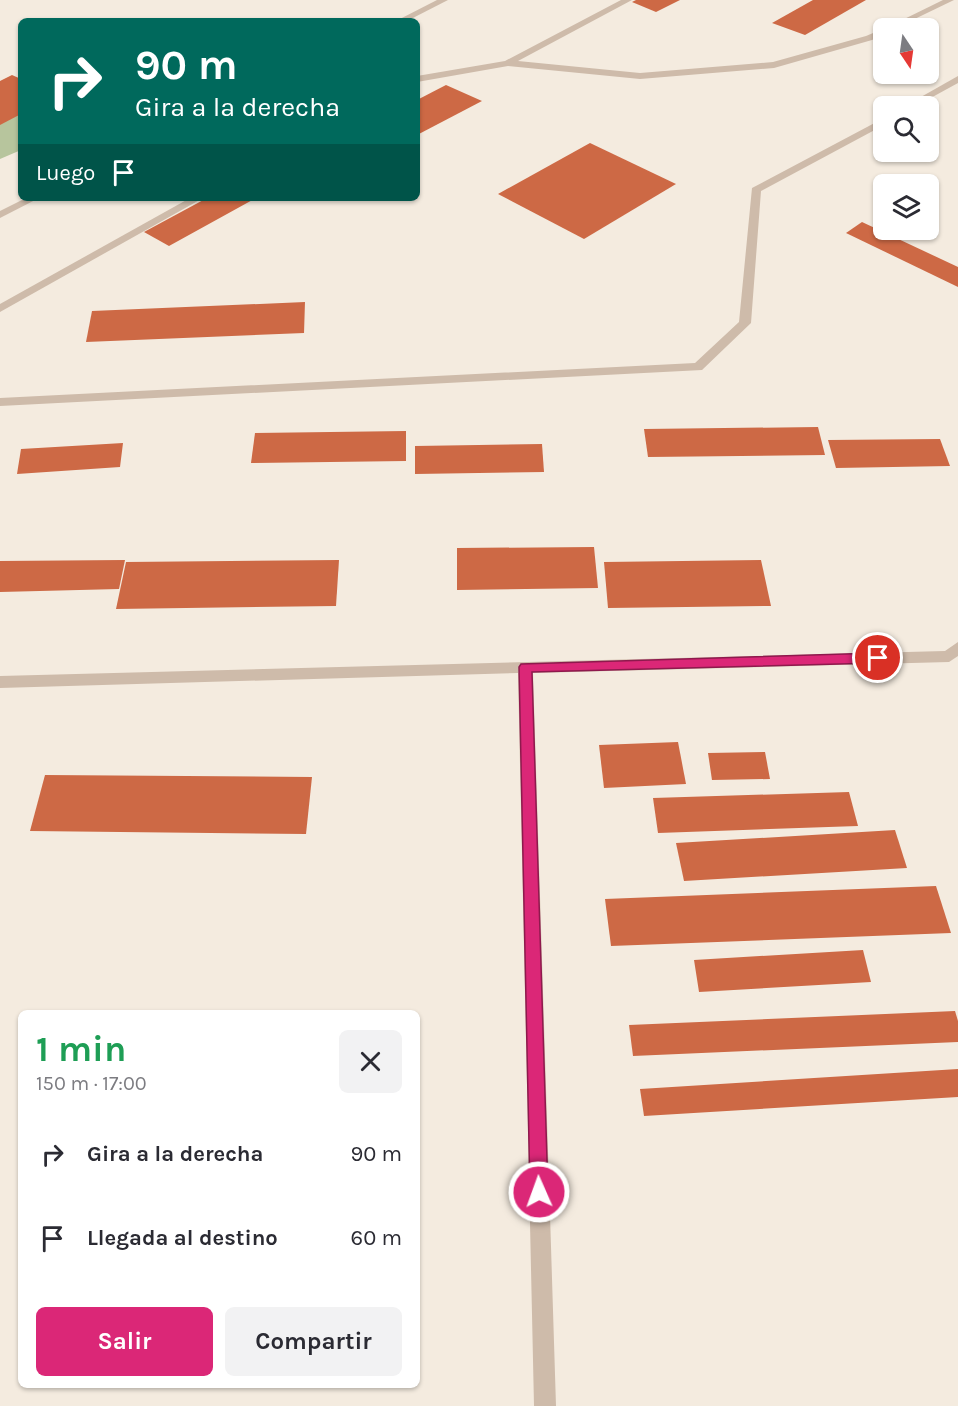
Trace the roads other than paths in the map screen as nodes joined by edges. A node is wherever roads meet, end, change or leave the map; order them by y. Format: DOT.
graph roads {
  1 [pos="444,0"];
  2 [pos="628,0"];
  3 [pos="950,0"];
  4 [pos="406,18"];
  5 [pos="911,18"];
  6 [pos="873,36"];
  7 [pos="508,63"];
  8 [pos="420,78"];
  9 [pos="958,79"];
  10 [pos="928,96"];
  11 [pos="873,127"];
  12 [pos="28,201"];
  13 [pos="193,201"];
  14 [pos="0,215"];
  15 [pos="0,309"];
  16 [pos="0,402"];
  17 [pos="958,646"];
  18 [pos="525,667"];
  19 [pos="0,682"];
  20 [pos="545,1406"];
  1 -- 4 [label="street"];
  2 -- 7 [label="street"];
  3 -- 5 [label="street"];
  6 -- 7 [label="street"];
  7 -- 8 [label="street"];
  9 -- 10 [label="street"];
  11 -- 16 [label="street"];
  12 -- 14 [label="street"];
  13 -- 15 [label="street"];
  17 -- 18 [label="street"];
  18 -- 19 [label="street"];
  18 -- 20 [label="street"];
}
